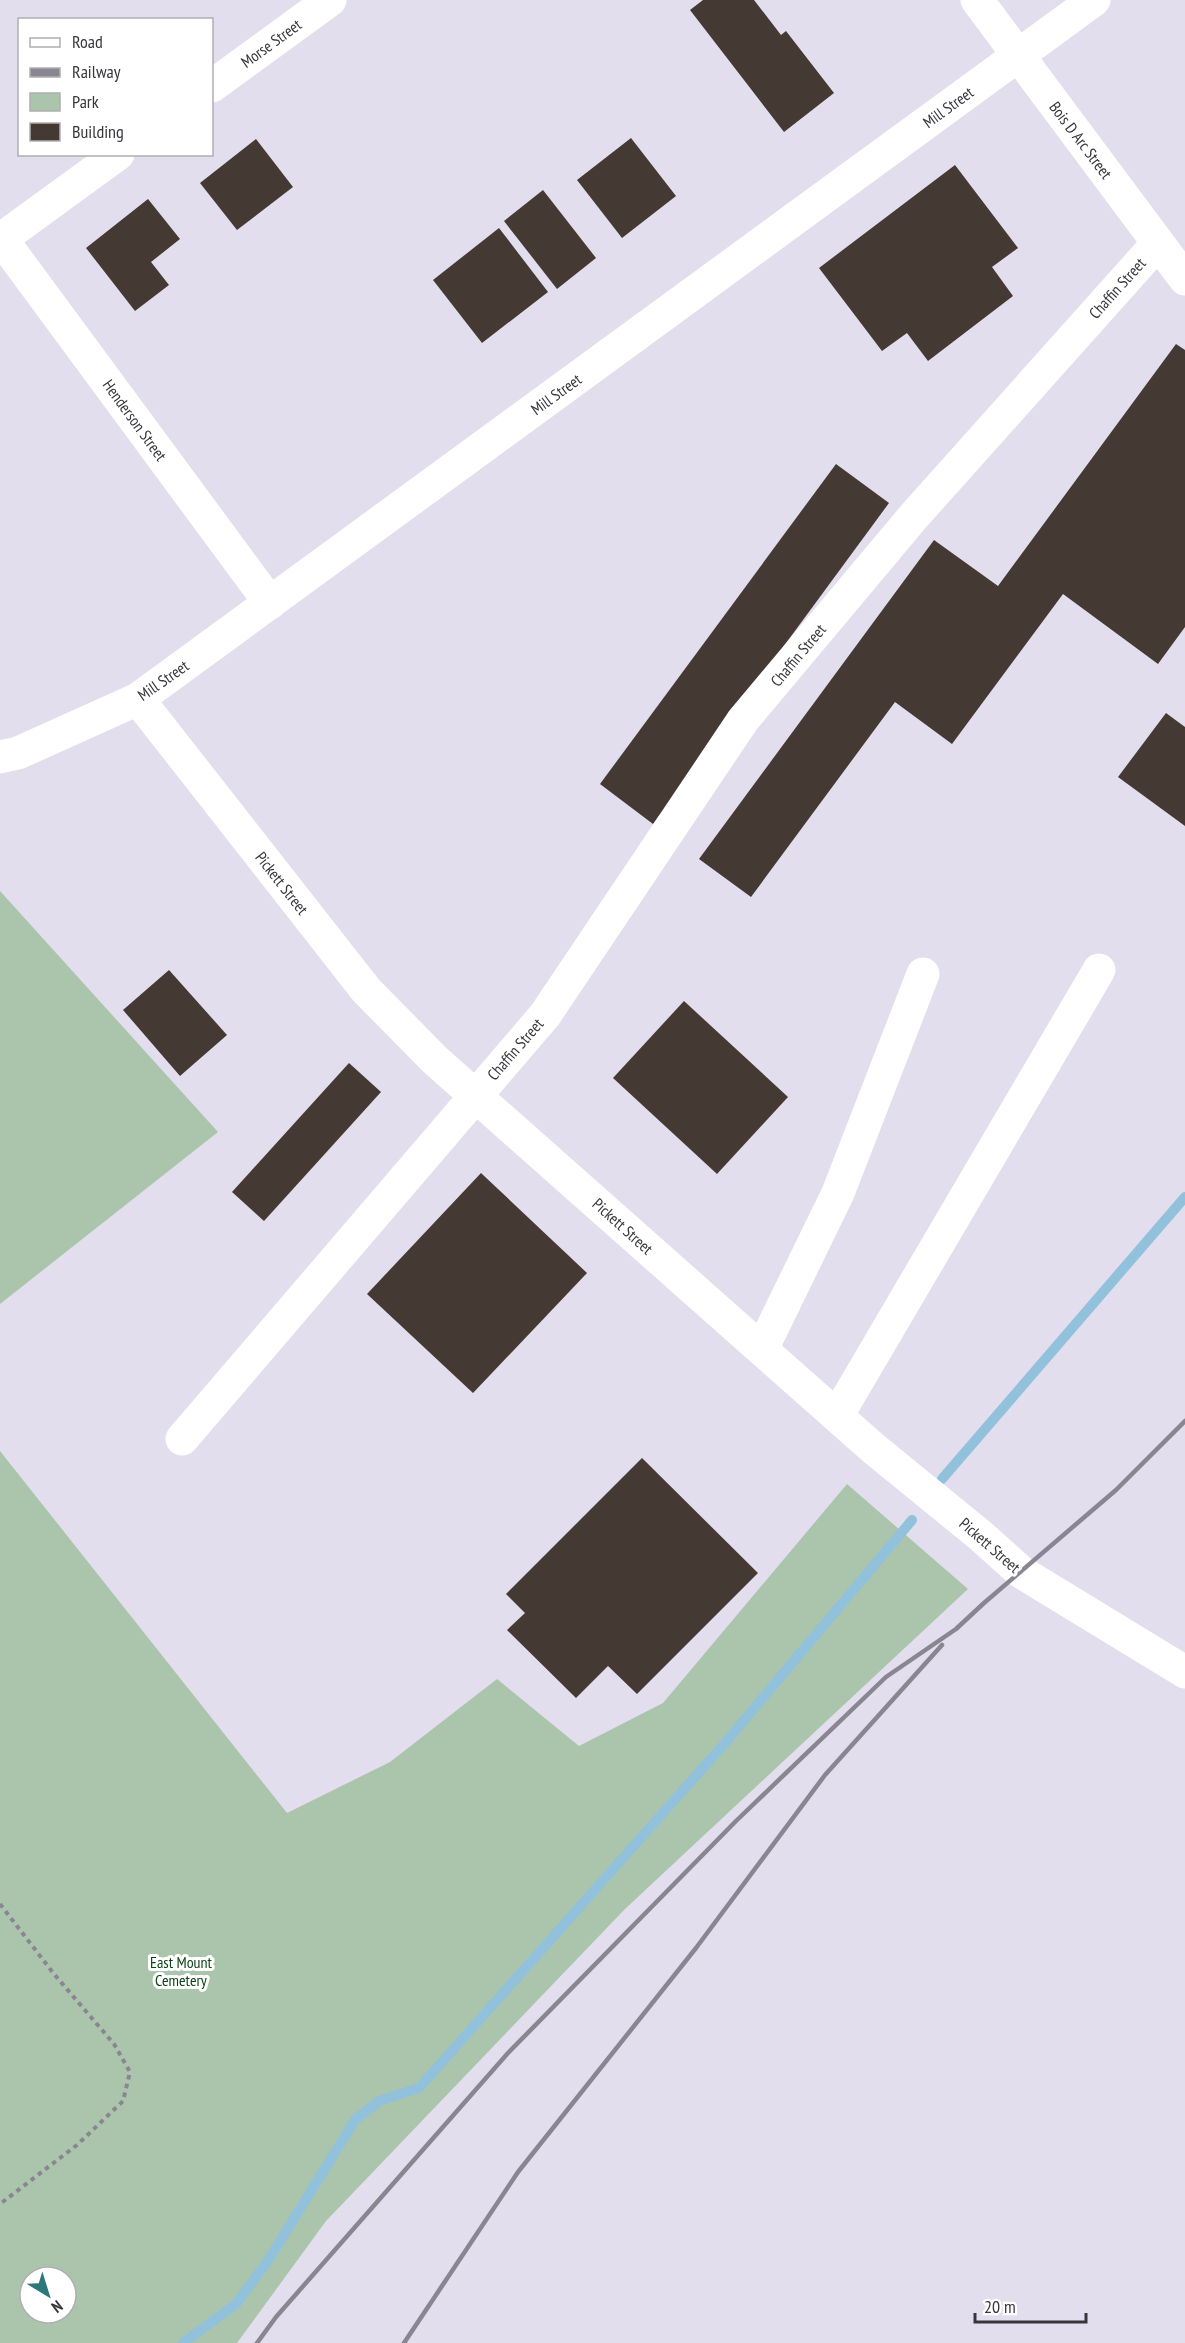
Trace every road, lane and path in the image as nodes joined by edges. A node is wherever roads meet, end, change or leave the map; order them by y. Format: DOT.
graph roads {
  1 [pos="330,0"];
  2 [pos="977,0"];
  3 [pos="1094,0"];
  4 [pos="1018,56"];
  5 [pos="213,85"];
  6 [pos="115,156"];
  7 [pos="0,239"];
  8 [pos="1158,243"];
  9 [pos="1185,279"];
  10 [pos="270,603"];
  11 [pos="138,699"];
  12 [pos="0,758"];
  13 [pos="1099,970"];
  14 [pos="923,974"];
  15 [pos="476,1096"];
  16 [pos="762,1349"];
  17 [pos="837,1416"];
  18 [pos="182,1438"];
  19 [pos="1185,1672"];
  20 [pos="0,1904"];
  21 [pos="0,2204"];
  1 -- 5 [label="street, Morse Street"];
  2 -- 4 [label="street, Bois D Arc Street"];
  3 -- 4 [label="street, Mill Street"];
  4 -- 8 [label="street, Bois D Arc Street"];
  4 -- 10 [label="street, Mill Street"];
  6 -- 7 [label="street"];
  7 -- 10 [label="street, Henderson Street"];
  8 -- 9 [label="street, Bois D Arc Street"];
  8 -- 15 [label="street, Chaffin Street"];
  10 -- 11 [label="street, Mill Street"];
  11 -- 12 [label="street, Mill Street"];
  11 -- 15 [label="street, Pickett Street"];
  13 -- 17 [label="street"];
  14 -- 16 [label="street"];
  15 -- 16 [label="street, Pickett Street"];
  15 -- 18 [label="street, Chaffin Street"];
  16 -- 17 [label="street, Pickett Street"];
  17 -- 19 [label="street, Pickett Street"];
  20 -- 21 [label="path"];
}
